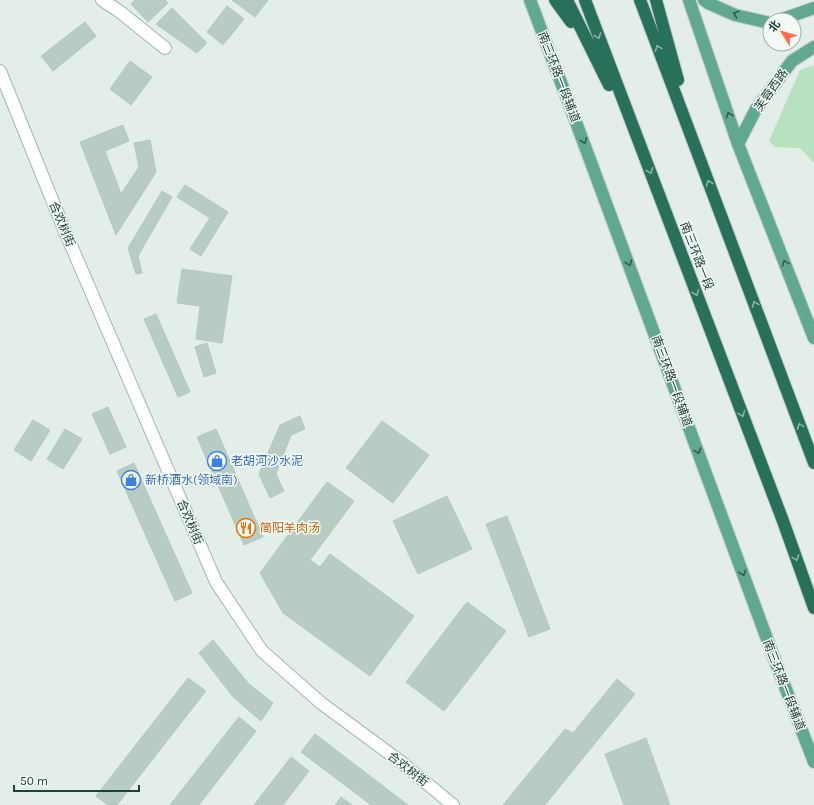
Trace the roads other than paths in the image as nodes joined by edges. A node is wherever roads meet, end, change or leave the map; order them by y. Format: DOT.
graph roads {
  1 [pos="102,0"];
  2 [pos="530,0"];
  3 [pos="555,0"];
  4 [pos="566,0"];
  5 [pos="585,0"];
  6 [pos="640,0"];
  7 [pos="656,0"];
  8 [pos="689,0"];
  9 [pos="704,0"];
  10 [pos="814,8"];
  11 [pos="802,12"];
  12 [pos="762,21"];
  13 [pos="814,47"];
  14 [pos="165,48"];
  15 [pos="594,54"];
  16 [pos="0,70"];
  17 [pos="738,144"];
  18 [pos="640,145"];
  19 [pos="698,152"];
  20 [pos="814,338"];
  21 [pos="814,463"];
  22 [pos="814,608"];
  23 [pos="814,762"];
  24 [pos="452,805"];
  1 -- 14 [label="street"];
  2 -- 23 [label="main road, 南三环路一段辅道, one-way"];
  3 -- 15 [label="highway"];
  4 -- 15 [label="highway"];
  5 -- 18 [label="highway, 南三环路一段, one-way"];
  19 -- 6 [label="highway, one-way"];
  7 -- 19 [label="highway"];
  17 -- 8 [label="main road, one-way"];
  12 -- 9 [label="main road, one-way"];
  10 -- 11 [label="main road"];
  13 -- 17 [label="main road, 芙蓉西路"];
  15 -- 18 [label="highway"];
  16 -- 24 [label="street, 合欢树街"];
  20 -- 17 [label="main road, one-way"];
  18 -- 22 [label="highway, 南三环路一段, one-way"];
  21 -- 19 [label="highway, one-way"];
}
